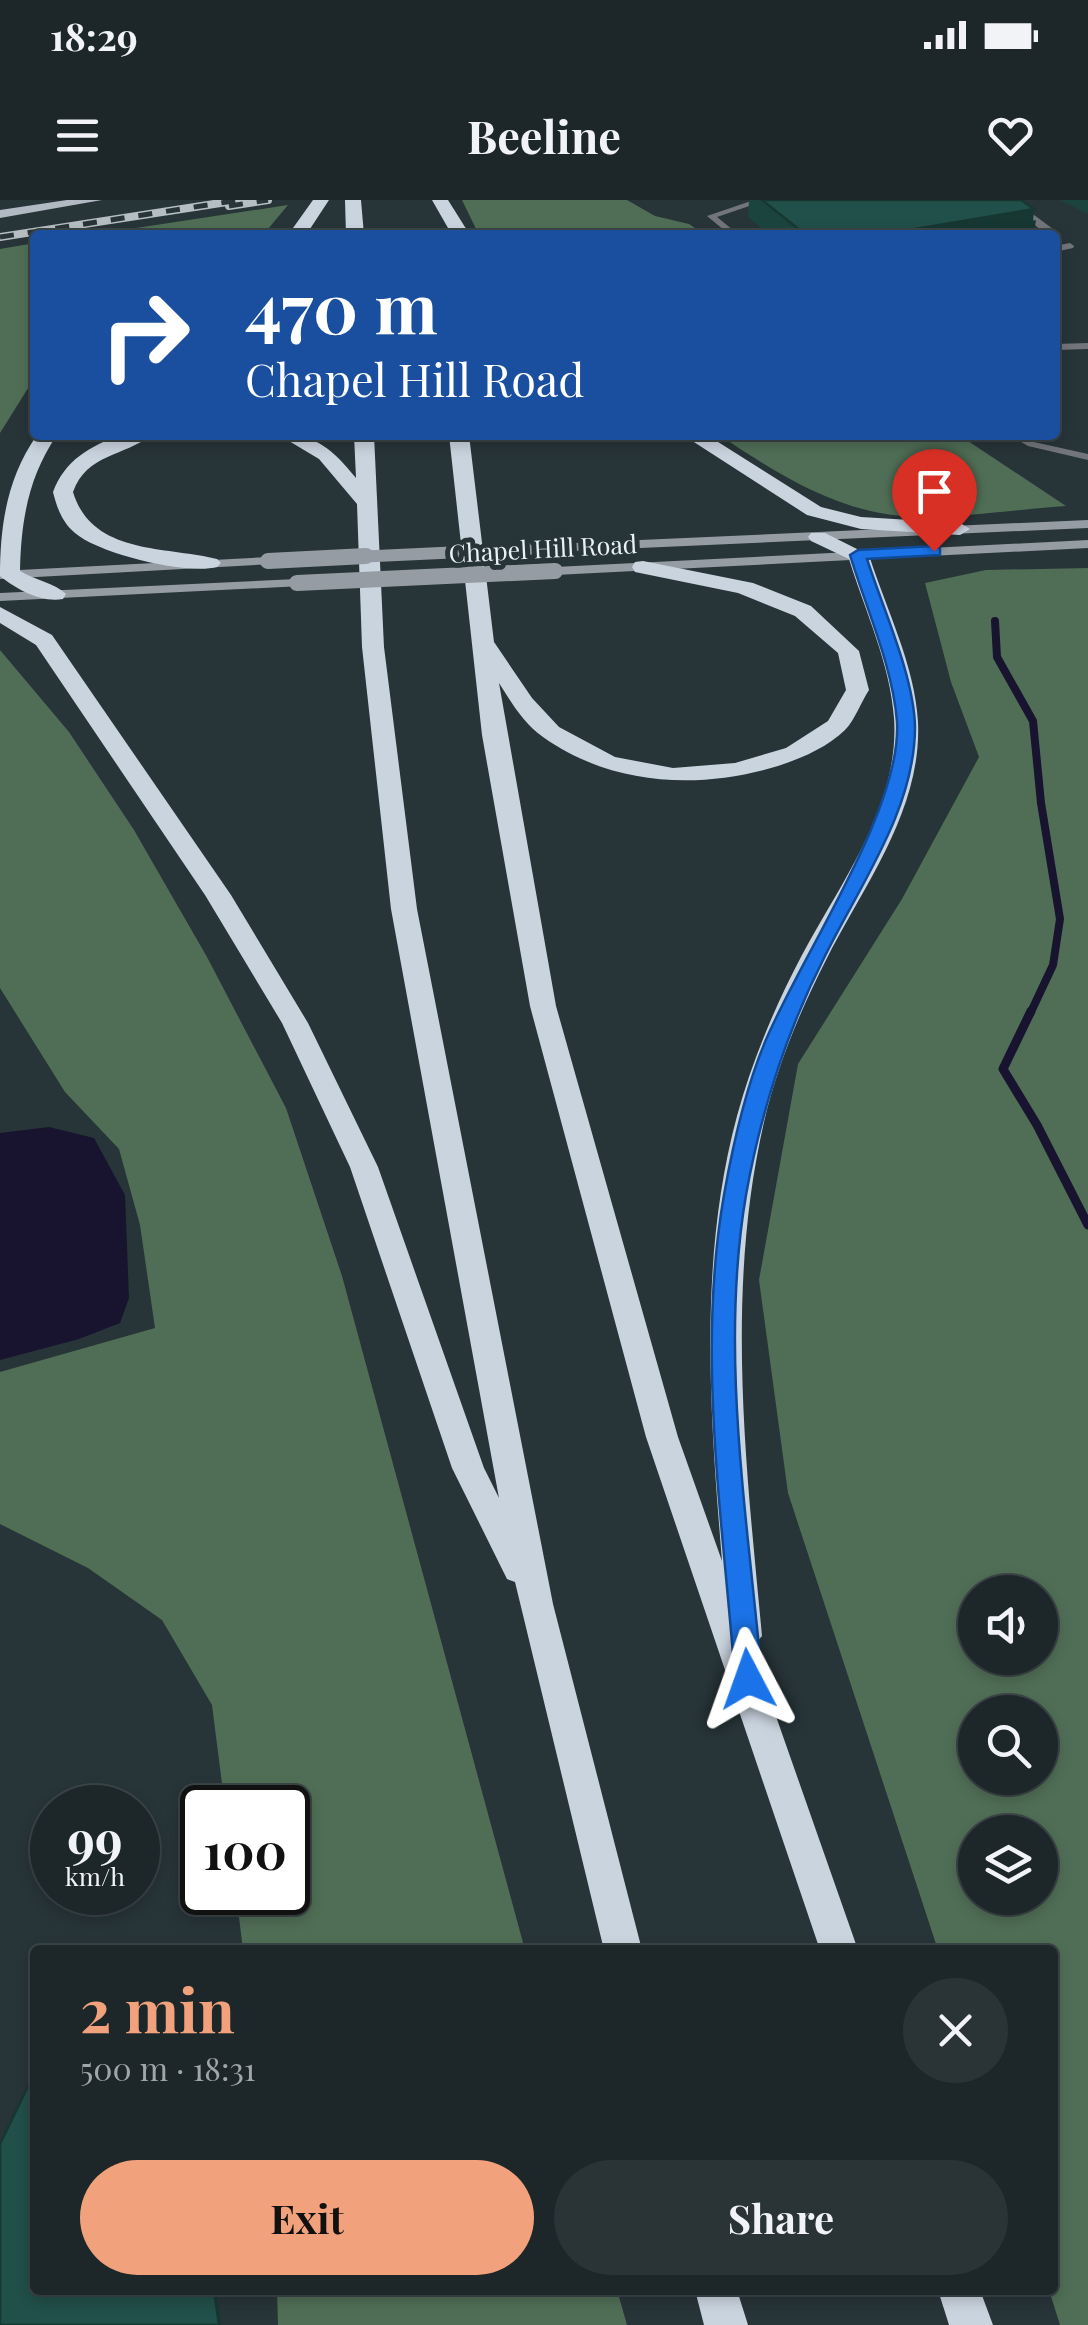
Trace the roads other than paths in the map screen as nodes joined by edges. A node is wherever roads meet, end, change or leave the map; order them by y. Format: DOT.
graph roads {
  1 [pos="95,200"];
  2 [pos="321,200"];
  3 [pos="354,200"];
  4 [pos="763,200"];
  5 [pos="1007,200"];
  6 [pos="434,206"];
  7 [pos="2,211"];
  8 [pos="300,230"];
  9 [pos="355,230"];
  10 [pos="457,230"];
  11 [pos="728,230"];
  12 [pos="1048,230"];
  13 [pos="1060,239"];
  14 [pos="1070,246"];
  15 [pos="1060,248"];
  16 [pos="1088,346"];
  17 [pos="1060,347"];
  18 [pos="44,440"];
  19 [pos="128,440"];
  20 [pos="298,440"];
  21 [pos="364,440"];
  22 [pos="460,440"];
  23 [pos="702,440"];
  24 [pos="1023,440"];
  25 [pos="1088,457"];
  26 [pos="364,500"];
  27 [pos="1088,524"];
  28 [pos="960,529"];
  29 [pos="818,536"];
  30 [pos="1088,544"];
  31 [pos="858,555"];
  32 [pos="210,563"];
  33 [pos="643,567"];
  34 [pos="4,574"];
  35 [pos="55,594"];
  36 [pos="0,596"];
  37 [pos="0,614"];
  38 [pos="484,640"];
  39 [pos="536,1604"];
  40 [pos="748,1679"];
  41 [pos="622,1945"];
  42 [pos="837,1945"];
  43 [pos="717,2295"];
  44 [pos="961,2295"];
  45 [pos="726,2325"];
  46 [pos="972,2325"];
  1 -- 7 [label="main road"];
  2 -- 8 [label="highway"];
  3 -- 9 [label="highway"];
  4 -- 11 [label="lane"];
  5 -- 12 [label="street"];
  6 -- 10 [label="highway"];
  13 -- 14 [label="street"];
  14 -- 15 [label="lane"];
  16 -- 17 [label="lane"];
  18 -- 34 [label="highway"];
  19 -- 32 [label="highway"];
  20 -- 26 [label="highway"];
  21 -- 26 [label="highway"];
  22 -- 38 [label="highway"];
  23 -- 28 [label="highway"];
  24 -- 25 [label="lane"];
  26 -- 39 [label="highway"];
  27 -- 28 [label="main road, Chapel Hill Road"];
  28 -- 29 [label="main road, Chapel Hill Road"];
  29 -- 31 [label="highway"];
  29 -- 32 [label="main road, Chapel Hill Road, bridge"];
  30 -- 31 [label="main road, Chapel Hill Road"];
  31 -- 33 [label="main road, Chapel Hill Road"];
  31 -- 40 [label="highway"];
  32 -- 34 [label="main road, Chapel Hill Road"];
  33 -- 35 [label="main road, Chapel Hill Road, bridge"];
  33 -- 38 [label="highway"];
  34 -- 35 [label="highway"];
  35 -- 36 [label="main road, Chapel Hill Road"];
  37 -- 39 [label="highway"];
  38 -- 40 [label="highway"];
  39 -- 41 [label="highway"];
  40 -- 42 [label="highway"];
  43 -- 45 [label="highway"];
  44 -- 46 [label="highway"];
}
